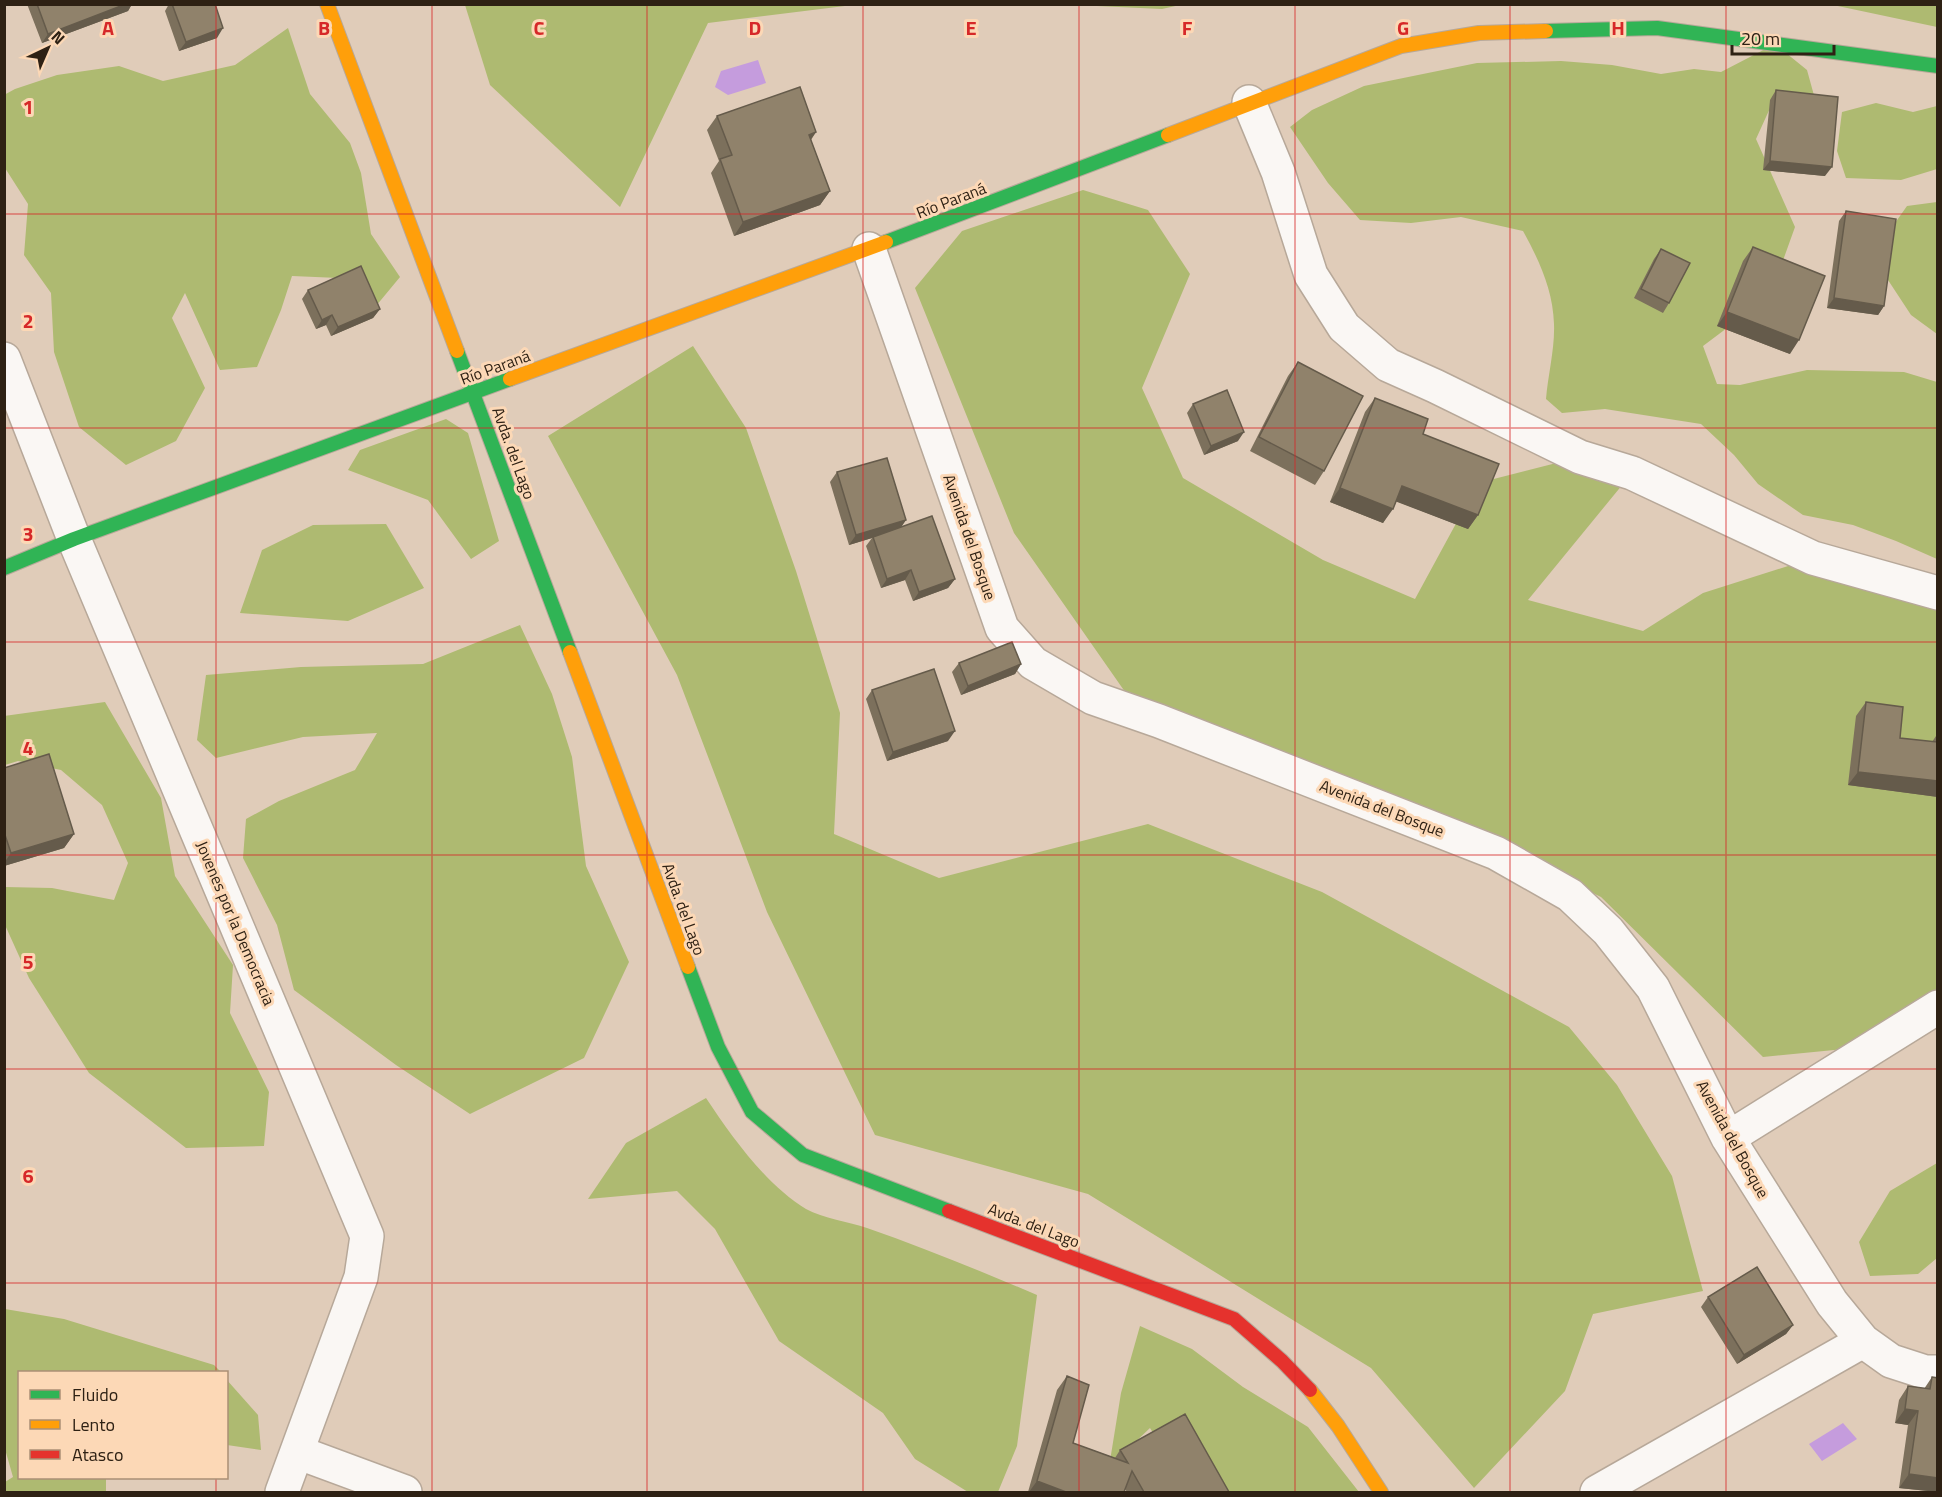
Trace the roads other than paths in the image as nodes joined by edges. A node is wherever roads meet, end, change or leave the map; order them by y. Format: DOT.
graph roads {
  1 [pos="327,4"];
  2 [pos="1938,66"];
  3 [pos="1249,102"];
  4 [pos="869,249"];
  5 [pos="4,359"];
  6 [pos="474,392"];
  7 [pos="74,539"];
  8 [pos="4,568"];
  9 [pos="1938,593"];
  10 [pos="1938,1007"];
  11 [pos="1728,1138"];
  12 [pos="1863,1341"];
  13 [pos="1938,1372"];
  14 [pos="297,1452"];
  15 [pos="282,1492"];
  16 [pos="405,1492"];
  17 [pos="1381,1492"];
  18 [pos="1598,1492"];
  1 -- 6 [label="street, Avda. del Lago"];
  2 -- 3 [label="street, Río Paraná"];
  3 -- 4 [label="street, Río Paraná"];
  3 -- 9 [label="street"];
  4 -- 6 [label="street, Río Paraná"];
  4 -- 11 [label="street, Avenida del Bosque"];
  5 -- 7 [label="street, Jovenes por la Democracia"];
  6 -- 7 [label="street, Río Paraná"];
  6 -- 17 [label="street, Avda. del Lago"];
  7 -- 8 [label="street, Río Paraná"];
  7 -- 14 [label="street, Jovenes por la Democracia"];
  10 -- 11 [label="street"];
  11 -- 12 [label="street, Avenida del Bosque"];
  12 -- 13 [label="street, Avenida del Bosque"];
  12 -- 18 [label="street"];
  14 -- 15 [label="street, Jovenes por la Democracia"];
  14 -- 16 [label="street"];
}
